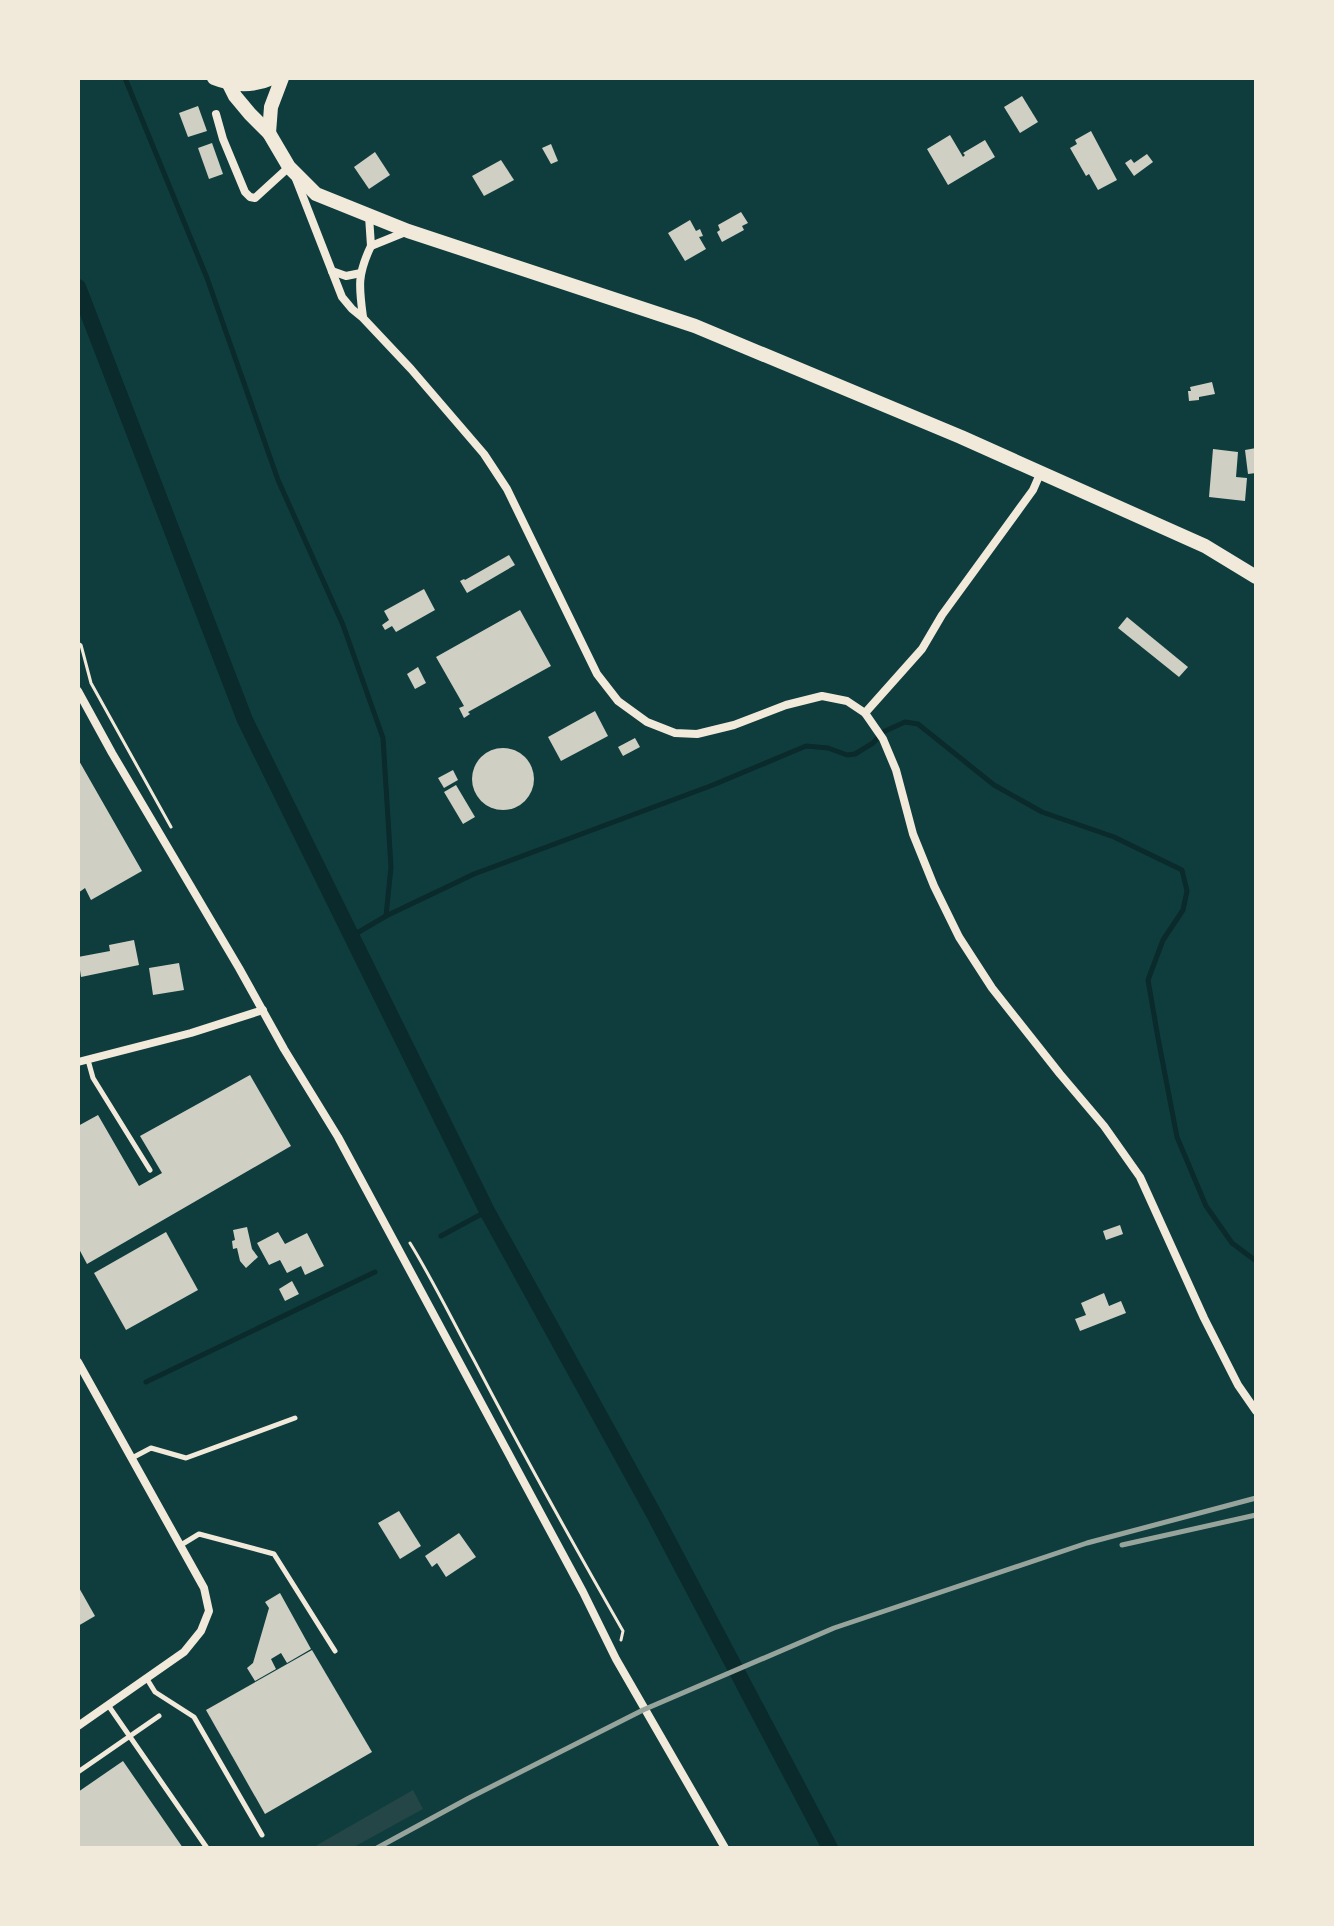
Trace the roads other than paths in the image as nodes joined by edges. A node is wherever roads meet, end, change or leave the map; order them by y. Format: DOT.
graph roads {
  1 [pos="214,78"];
  2 [pos="272,78"];
  3 [pos="282,78"];
  4 [pos="229,84"];
  5 [pos="216,114"];
  6 [pos="269,133"];
  7 [pos="290,169"];
  8 [pos="369,216"];
  9 [pos="408,231"];
  10 [pos="371,246"];
  11 [pos="332,271"];
  12 [pos="361,273"];
  13 [pos="363,318"];
  14 [pos="1040,474"];
  15 [pos="1256,577"];
  16 [pos="78,691"];
  17 [pos="865,713"];
  18 [pos="263,1010"];
  19 [pos="88,1060"];
  20 [pos="78,1062"];
  21 [pos="150,1170"];
  22 [pos="78,1362"];
  23 [pos="1256,1411"];
  24 [pos="295,1418"];
  25 [pos="132,1458"];
  26 [pos="180,1545"];
  27 [pos="335,1651"];
  28 [pos="146,1679"];
  29 [pos="108,1705"];
  30 [pos="159,1716"];
  31 [pos="78,1726"];
  32 [pos="129,1737"];
  33 [pos="78,1772"];
  34 [pos="262,1835"];
  35 [pos="207,1848"];
  36 [pos="725,1848"];
  1 -- 4 [label="main road"];
  2 -- 4 [label="main road"];
  3 -- 6 [label="main road"];
  4 -- 6 [label="main road"];
  5 -- 7 [label="street"];
  6 -- 7 [label="main road"];
  7 -- 8 [label="main road"];
  7 -- 11 [label="street"];
  8 -- 9 [label="main road"];
  8 -- 10 [label="street"];
  9 -- 10 [label="street"];
  9 -- 14 [label="main road"];
  10 -- 12 [label="street"];
  11 -- 12 [label="street"];
  11 -- 13 [label="street"];
  12 -- 13 [label="street"];
  13 -- 17 [label="street"];
  14 -- 15 [label="main road"];
  14 -- 17 [label="street"];
  16 -- 18 [label="street"];
  17 -- 23 [label="street"];
  18 -- 19 [label="street"];
  18 -- 36 [label="street"];
  19 -- 20 [label="street"];
  19 -- 21 [label="lane"];
  22 -- 25 [label="street"];
  24 -- 25 [label="lane"];
  25 -- 26 [label="street"];
  26 -- 27 [label="lane"];
  26 -- 28 [label="street"];
  28 -- 29 [label="street"];
  28 -- 34 [label="lane"];
  29 -- 31 [label="street"];
  29 -- 32 [label="lane"];
  30 -- 32 [label="lane"];
  32 -- 33 [label="lane"];
  32 -- 35 [label="lane"];
}
